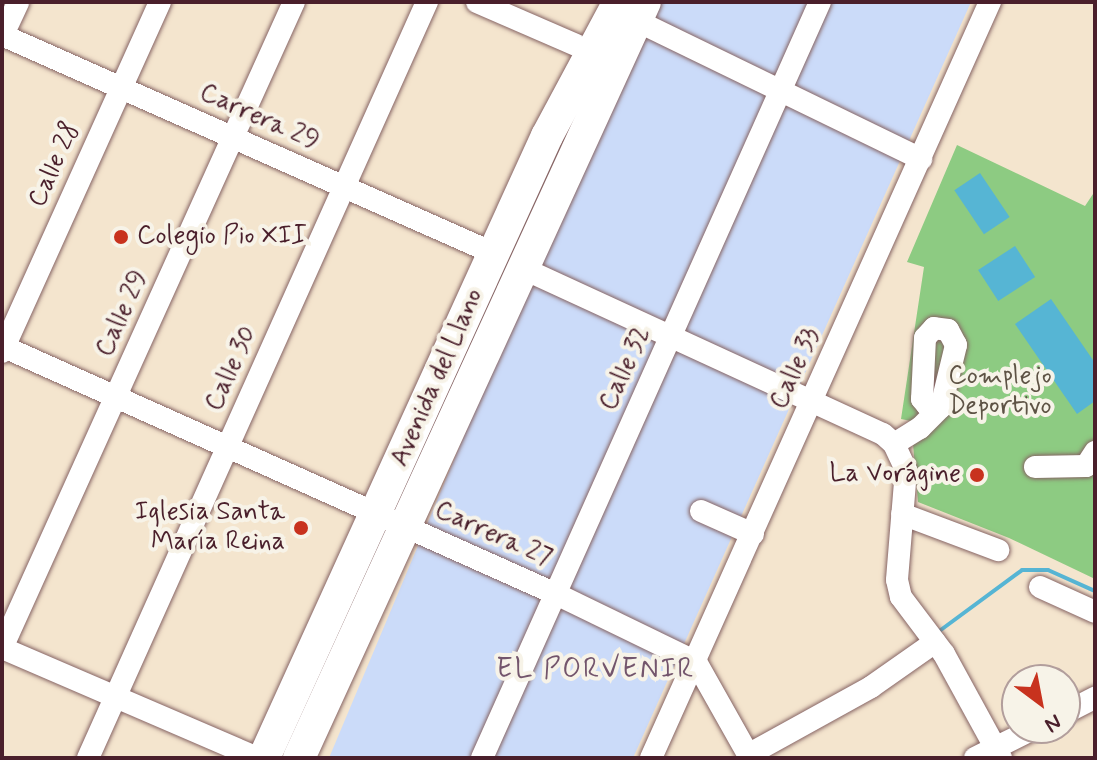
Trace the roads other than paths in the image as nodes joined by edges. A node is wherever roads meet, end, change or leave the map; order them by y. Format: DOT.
graph roads {
  1 [pos="18,2"];
  2 [pos="160,2"];
  3 [pos="294,2"];
  4 [pos="427,2"];
  5 [pos="477,2"];
  6 [pos="597,2"];
  7 [pos="820,2"];
  8 [pos="990,2"];
  9 [pos="634,8"];
  10 [pos="2,36"];
  11 [pos="576,45"];
  12 [pos="120,88"];
  13 [pos="781,91"];
  14 [pos="547,136"];
  15 [pos="233,138"];
  16 [pos="921,159"];
  17 [pos="344,187"];
  18 [pos="493,253"];
  19 [pos="522,268"];
  20 [pos="671,336"];
  21 [pos="3,348"];
  22 [pos="116,397"];
  23 [pos="813,401"];
  24 [pos="941,407"];
  25 [pos="227,447"];
  26 [pos="898,450"];
  27 [pos="1092,465"];
  28 [pos="1035,467"];
  29 [pos="701,511"];
  30 [pos="378,514"];
  31 [pos="902,514"];
  32 [pos="408,527"];
  33 [pos="753,534"];
  34 [pos="998,550"];
  35 [pos="1040,587"];
  36 [pos="556,594"];
  37 [pos="1095,612"];
  38 [pos="935,642"];
  39 [pos="2,648"];
  40 [pos="696,662"];
  41 [pos="116,697"];
  42 [pos="999,753"];
  43 [pos="749,756"];
  44 [pos="88,758"];
  45 [pos="261,758"];
  46 [pos="299,758"];
  47 [pos="482,758"];
  48 [pos="651,758"];
  49 [pos="975,758"];
  1 -- 10 [label="street"];
  2 -- 12 [label="street, Calle 28"];
  3 -- 15 [label="street, Calle 29"];
  4 -- 17 [label="street, Calle 30"];
  5 -- 11 [label="street"];
  6 -- 11 [label="highway"];
  7 -- 13 [label="street, Calle 32"];
  8 -- 16 [label="street, Calle 33"];
  9 -- 13 [label="street"];
  9 -- 14 [label="highway, Avenida del Llano"];
  9 -- 19 [label="highway, Avenida del Llano"];
  10 -- 12 [label="street, Carrera 29"];
  11 -- 14 [label="highway"];
  12 -- 15 [label="street, Carrera 29"];
  12 -- 21 [label="street, Calle 28"];
  13 -- 16 [label="street"];
  13 -- 20 [label="street, Calle 32"];
  14 -- 18 [label="highway, Avenida del Llano"];
  15 -- 17 [label="street, Carrera 29"];
  15 -- 22 [label="street, Calle 29"];
  16 -- 23 [label="street, Calle 33"];
  17 -- 18 [label="street, Carrera 29"];
  17 -- 25 [label="street, Calle 30"];
  18 -- 30 [label="highway, Avenida del Llano"];
  19 -- 20 [label="street"];
  19 -- 32 [label="highway, Avenida del Llano"];
  20 -- 23 [label="street"];
  20 -- 36 [label="street, Calle 32"];
  21 -- 22 [label="street, Carrera 27"];
  22 -- 25 [label="street, Carrera 27"];
  22 -- 39 [label="street, Calle 29"];
  23 -- 26 [label="street"];
  23 -- 33 [label="street, Calle 33"];
  24 -- 26 [label="street"];
  25 -- 30 [label="street, Carrera 27"];
  25 -- 41 [label="street, Calle 30"];
  26 -- 31 [label="street"];
  27 -- 28 [label="street"];
  29 -- 33 [label="street"];
  30 -- 32 [label="street, Carrera 27"];
  30 -- 45 [label="highway, Avenida del Llano"];
  31 -- 34 [label="street"];
  31 -- 38 [label="street"];
  32 -- 36 [label="street, Carrera 27"];
  32 -- 46 [label="highway, Avenida del Llano"];
  33 -- 40 [label="street, Calle 33"];
  35 -- 37 [label="street"];
  36 -- 40 [label="street, Carrera 27"];
  36 -- 47 [label="street, Calle 32"];
  38 -- 42 [label="street"];
  38 -- 43 [label="street"];
  39 -- 41 [label="street"];
  40 -- 43 [label="street"];
  40 -- 48 [label="street, Calle 33"];
  41 -- 44 [label="street, Calle 30"];
  41 -- 45 [label="street"];
  42 -- 49 [label="street"];
}
